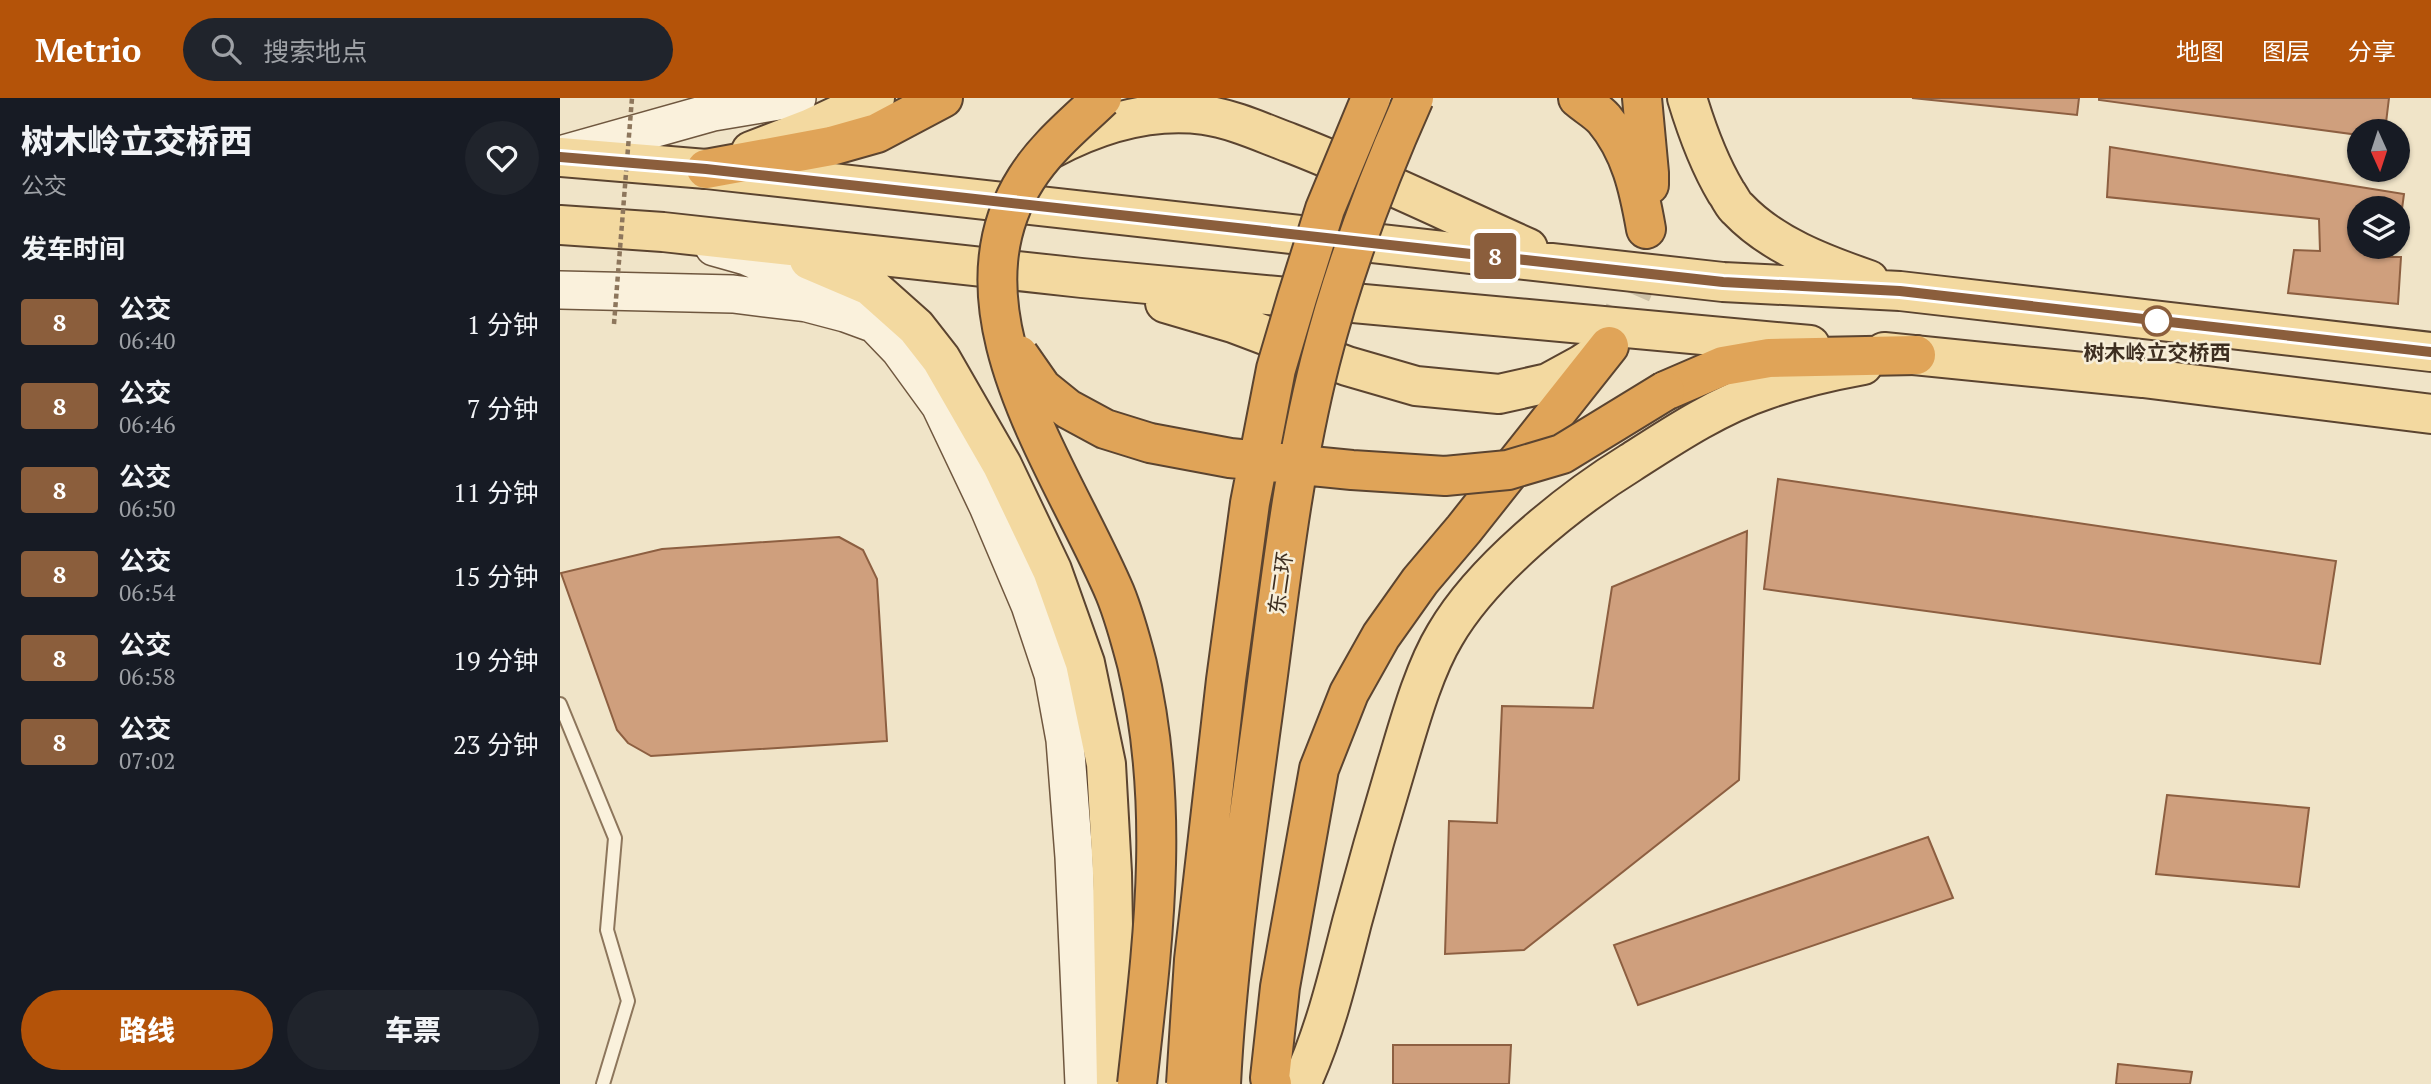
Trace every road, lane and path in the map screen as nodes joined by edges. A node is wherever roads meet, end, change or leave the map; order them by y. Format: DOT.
graph roads {
  1 [pos="632,98"];
  2 [pos="797,98"];
  3 [pos="875,98"];
  4 [pos="943,98"];
  5 [pos="1102,98"];
  6 [pos="1371,98"];
  7 [pos="1414,98"];
  8 [pos="1578,98"];
  9 [pos="1687,98"];
  10 [pos="1643,104"];
  11 [pos="1046,152"];
  12 [pos="560,156"];
  13 [pos="706,169"];
  14 [pos="560,225"];
  15 [pos="663,232"];
  16 [pos="1563,263"];
  17 [pos="1082,278"];
  18 [pos="560,290"];
  19 [pos="1900,291"];
  20 [pos="614,324"];
  21 [pos="875,324"];
  22 [pos="1002,326"];
  23 [pos="1609,346"];
  24 [pos="2431,352"];
  25 [pos="1916,355"];
  26 [pos="2431,414"];
  27 [pos="560,704"];
  28 [pos="603,1084"];
  29 [pos="1084,1084"];
  30 [pos="1116,1084"];
  31 [pos="1137,1084"];
  32 [pos="1186,1084"];
  33 [pos="1221,1084"];
  34 [pos="1272,1084"];
  35 [pos="1301,1084"];
  1 -- 20 [label="path, bridge"];
  2 -- 12 [label="street"];
  3 -- 13 [label="main road"];
  4 -- 13 [label="highway"];
  5 -- 11 [label="highway, bridge"];
  6 -- 32 [label="highway, 东二环, bridge"];
  7 -- 33 [label="highway, 东二环, bridge"];
  8 -- 10 [label="highway"];
  9 -- 19 [label="main road"];
  11 -- 16 [label="main road, bridge"];
  11 -- 22 [label="highway, bridge"];
  12 -- 13 [label="main road"];
  13 -- 16 [label="main road"];
  14 -- 15 [label="main road"];
  15 -- 17 [label="main road"];
  15 -- 21 [label="street"];
  15 -- 30 [label="main road"];
  16 -- 19 [label="main road"];
  17 -- 23 [label="main road"];
  17 -- 25 [label="main road"];
  18 -- 21 [label="street"];
  19 -- 24 [label="main road"];
  21 -- 29 [label="street"];
  22 -- 25 [label="highway, bridge"];
  22 -- 31 [label="highway, bridge"];
  23 -- 34 [label="highway"];
  25 -- 26 [label="main road"];
  25 -- 35 [label="main road"];
  27 -- 28 [label="lane"];
}
